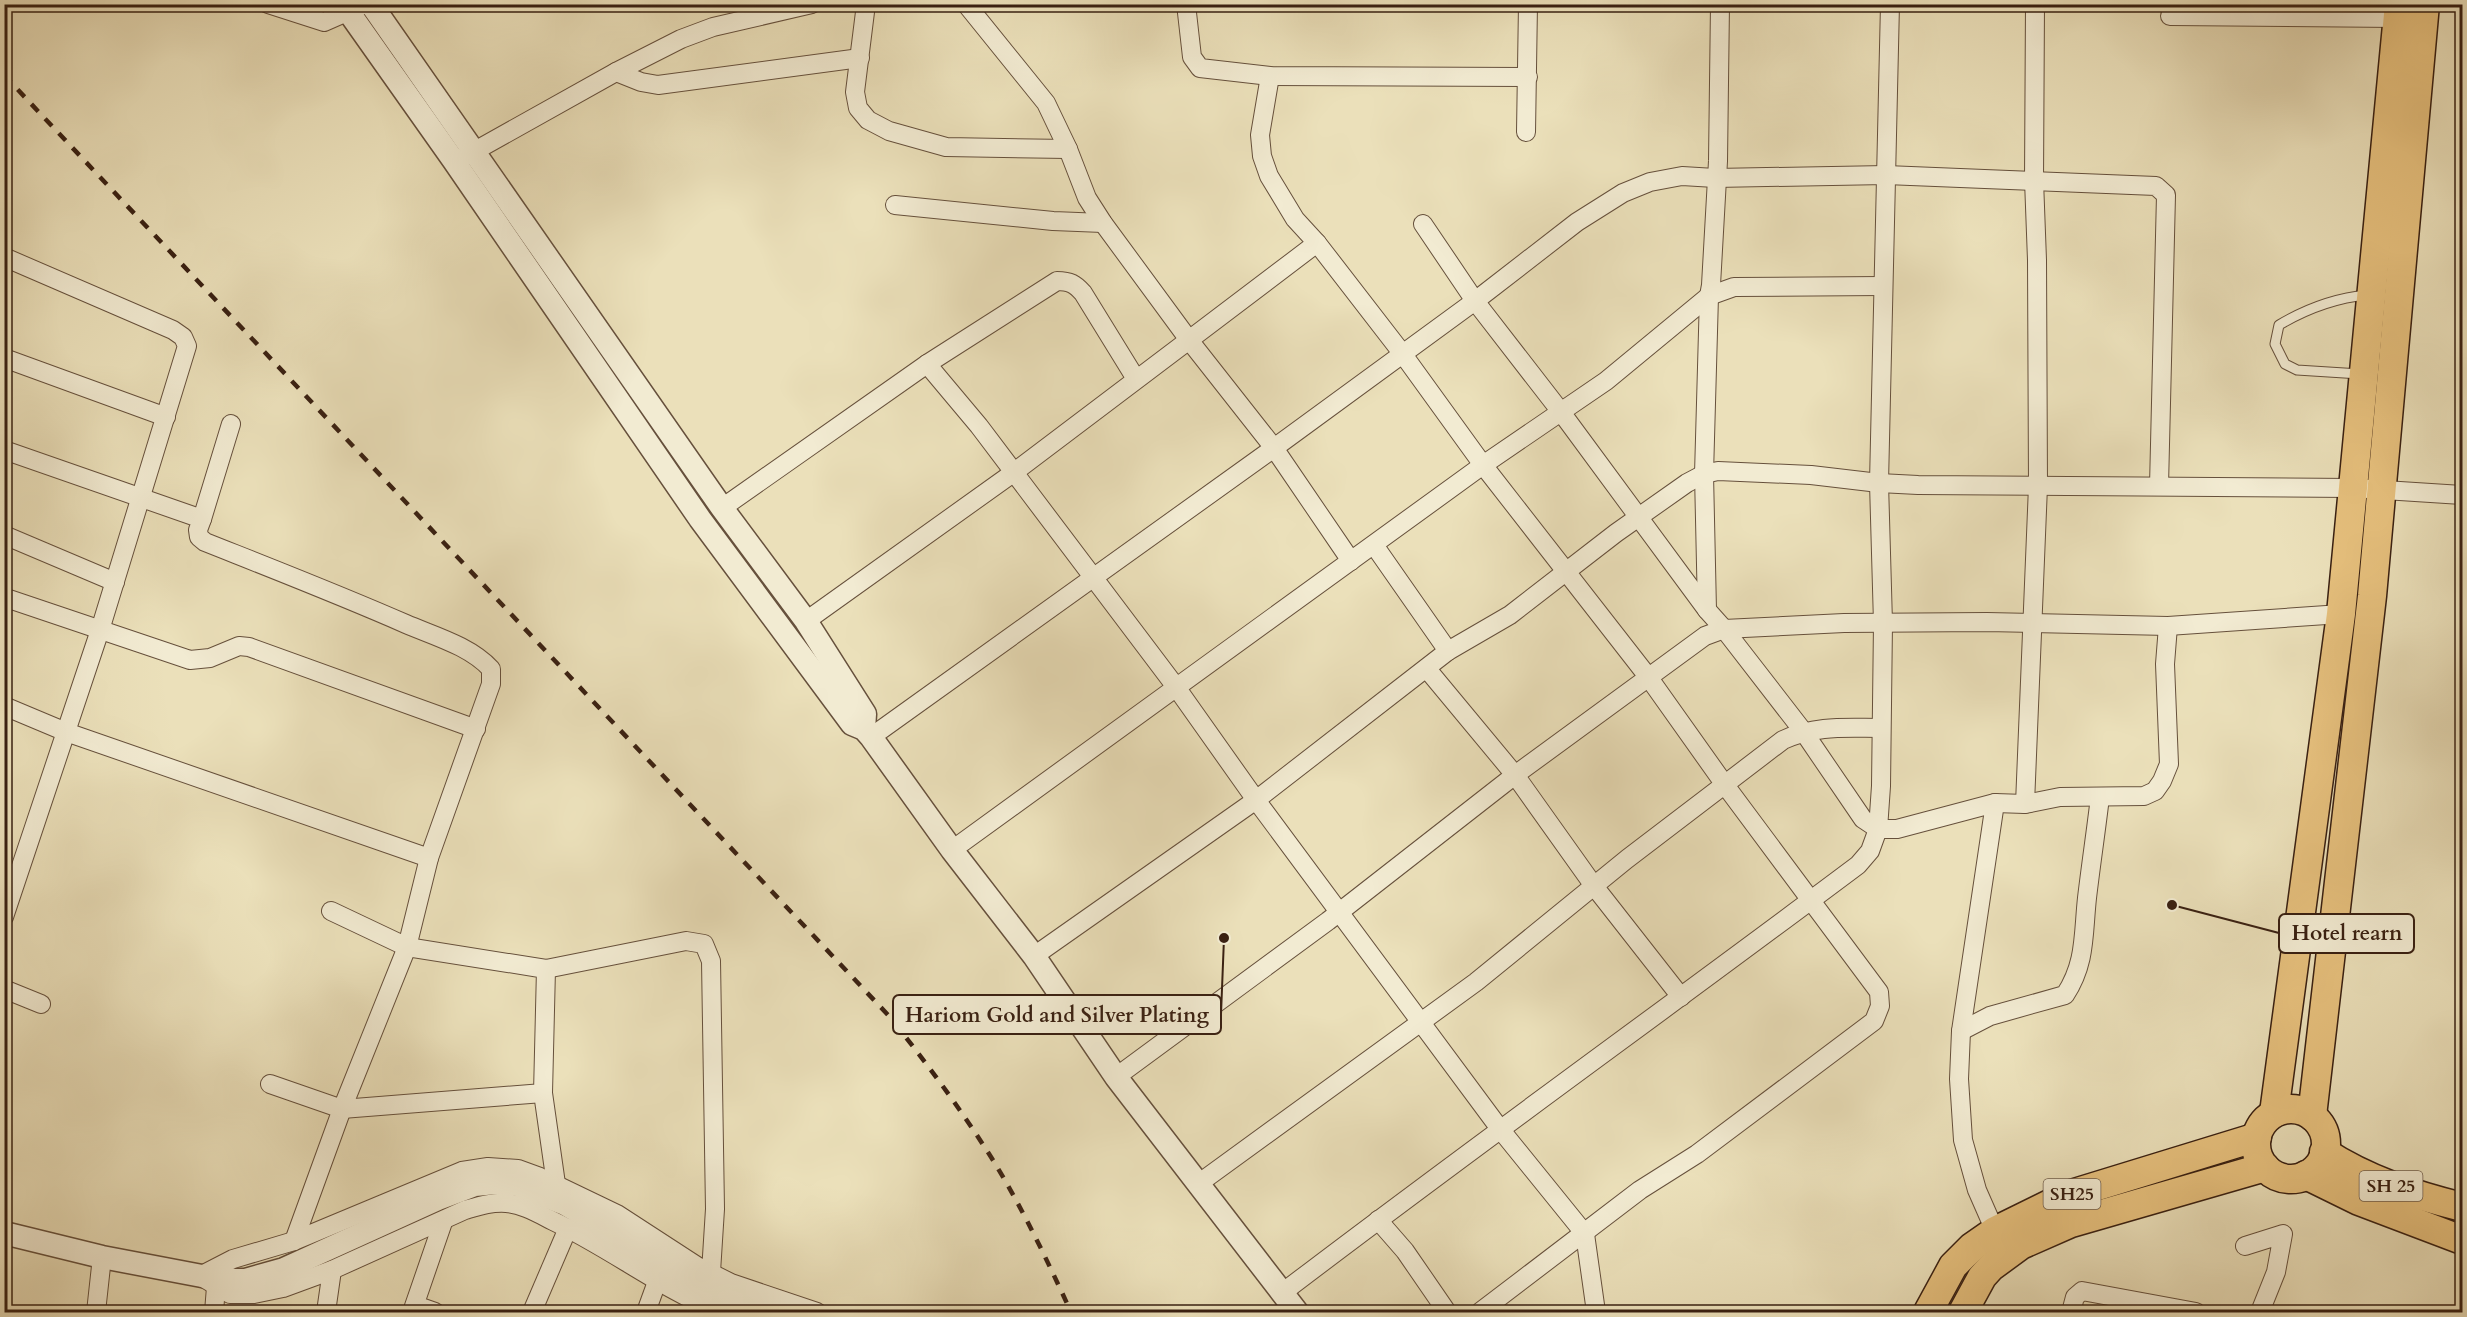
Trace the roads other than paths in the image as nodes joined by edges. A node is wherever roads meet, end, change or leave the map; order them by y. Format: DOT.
graph roads {
  1 [pos="268,4"];
  2 [pos="371,4"];
  3 [pos="812,4"];
  4 [pos="866,4"];
  5 [pos="966,4"];
  6 [pos="1186,4"];
  7 [pos="1528,4"];
  8 [pos="1720,4"];
  9 [pos="1890,4"];
  10 [pos="2035,4"];
  11 [pos="2425,4"];
  12 [pos="352,7"];
  13 [pos="2398,11"];
  14 [pos="2170,16"];
  15 [pos="860,58"];
  16 [pos="616,72"];
  17 [pos="1270,76"];
  18 [pos="1528,77"];
  19 [pos="1526,132"];
  20 [pos="1068,149"];
  21 [pos="464,156"];
  22 [pos="1886,175"];
  23 [pos="1715,178"];
  24 [pos="2034,180"];
  25 [pos="895,205"];
  26 [pos="1103,223"];
  27 [pos="1423,224"];
  28 [pos="1317,243"];
  29 [pos="4,257"];
  30 [pos="1883,286"];
  31 [pos="2370,295"];
  32 [pos="1709,296"];
  33 [pos="1475,301"];
  34 [pos="1189,340"];
  35 [pos="1402,353"];
  36 [pos="4,357"];
  37 [pos="927,364"];
  38 [pos="2362,374"];
  39 [pos="1136,379"];
  40 [pos="1561,412"];
  41 [pos="166,417"];
  42 [pos="231,424"];
  43 [pos="1274,448"];
  44 [pos="4,450"];
  45 [pos="1483,465"];
  46 [pos="1013,473"];
  47 [pos="1704,474"];
  48 [pos="1879,483"];
  49 [pos="2038,486"];
  50 [pos="2159,486"];
  51 [pos="2367,489"];
  52 [pos="2463,495"];
  53 [pos="140,499"];
  54 [pos="722,508"];
  55 [pos="1638,517"];
  56 [pos="202,519"];
  57 [pos="4,536"];
  58 [pos="1374,545"];
  59 [pos="1351,561"];
  60 [pos="1567,572"];
  61 [pos="1092,578"];
  62 [pos="115,582"];
  63 [pos="6,602"];
  64 [pos="1707,610"];
  65 [pos="2341,614"];
  66 [pos="806,621"];
  67 [pos="1883,623"];
  68 [pos="2032,623"];
  69 [pos="2168,626"];
  70 [pos="1724,629"];
  71 [pos="100,630"];
  72 [pos="1448,651"];
  73 [pos="1427,669"];
  74 [pos="1649,678"];
  75 [pos="1176,687"];
  76 [pos="4,706"];
  77 [pos="1880,728"];
  78 [pos="476,729"];
  79 [pos="1803,731"];
  80 [pos="66,732"];
  81 [pos="867,733"];
  82 [pos="1515,775"];
  83 [pos="1725,785"];
  84 [pos="2100,797"];
  85 [pos="1256,800"];
  86 [pos="1995,803"];
  87 [pos="2025,804"];
  88 [pos="1878,829"];
  89 [pos="952,850"];
  90 [pos="429,858"];
  91 [pos="1594,886"];
  92 [pos="8,894"];
  93 [pos="1810,901"];
  94 [pos="331,911"];
  95 [pos="1340,912"];
  96 [pos="4,917"];
  97 [pos="407,947"];
  98 [pos="1034,956"];
  99 [pos="546,969"];
  100 [pos="4,989"];
  101 [pos="1681,997"];
  102 [pos="41,1004"];
  103 [pos="1421,1022"];
  104 [pos="1961,1031"];
  105 [pos="1116,1077"];
  106 [pos="270,1083"];
  107 [pos="543,1093"];
  108 [pos="342,1109"];
  109 [pos="2274,1113"];
  110 [pos="2312,1116"];
  111 [pos="1500,1129"];
  112 [pos="2258,1137"];
  113 [pos="2324,1152"];
  114 [pos="2265,1167"];
  115 [pos="2306,1174"];
  116 [pos="556,1184"];
  117 [pos="1198,1184"];
  118 [pos="2463,1207"];
  119 [pos="1377,1220"];
  120 [pos="443,1222"];
  121 [pos="568,1228"];
  122 [pos="1995,1232"];
  123 [pos="4,1233"];
  124 [pos="1585,1234"];
  125 [pos="2463,1240"];
  126 [pos="294,1241"];
  127 [pos="2245,1246"];
  128 [pos="102,1257"];
  129 [pos="332,1270"];
  130 [pos="711,1272"];
  131 [pos="658,1279"];
  132 [pos="208,1281"];
  133 [pos="1281,1293"];
  134 [pos="414,1309"];
  135 [pos="96,1312"];
  136 [pos="214,1312"];
  137 [pos="326,1312"];
  138 [pos="435,1312"];
  139 [pos="532,1312"];
  140 [pos="646,1312"];
  141 [pos="720,1312"];
  142 [pos="767,1312"];
  143 [pos="817,1312"];
  144 [pos="1297,1312"];
  145 [pos="1448,1312"];
  146 [pos="1480,1312"];
  147 [pos="1596,1312"];
  148 [pos="1928,1312"];
  149 [pos="1963,1312"];
  150 [pos="2071,1312"];
  151 [pos="2196,1312"];
  152 [pos="2260,1312"];
  1 -- 12 [label="street"];
  2 -- 21 [label="street"];
  3 -- 16 [label="street"];
  4 -- 15 [label="street"];
  5 -- 20 [label="street"];
  6 -- 17 [label="street"];
  7 -- 18 [label="street"];
  8 -- 23 [label="street"];
  9 -- 22 [label="street"];
  10 -- 24 [label="street"];
  11 -- 51 [label="main road"];
  12 -- 21 [label="street"];
  13 -- 14 [label="street"];
  13 -- 31 [label="main road"];
  15 -- 16 [label="street"];
  15 -- 20 [label="street"];
  16 -- 21 [label="street"];
  17 -- 18 [label="street"];
  17 -- 28 [label="street"];
  18 -- 19 [label="street"];
  20 -- 26 [label="street"];
  21 -- 54 [label="street"];
  21 -- 81 [label="street"];
  22 -- 23 [label="street"];
  22 -- 24 [label="street"];
  22 -- 30 [label="street"];
  23 -- 32 [label="street"];
  23 -- 33 [label="street"];
  24 -- 49 [label="street"];
  24 -- 50 [label="street"];
  25 -- 26 [label="street"];
  26 -- 34 [label="street"];
  27 -- 33 [label="street"];
  28 -- 34 [label="street"];
  28 -- 35 [label="street"];
  29 -- 41 [label="street"];
  30 -- 32 [label="street"];
  30 -- 48 [label="street"];
  31 -- 38 [label="main road"];
  31 -- 38 [label="lane"];
  32 -- 40 [label="street"];
  32 -- 47 [label="street"];
  33 -- 35 [label="street"];
  33 -- 40 [label="street"];
  34 -- 39 [label="street"];
  34 -- 43 [label="street"];
  35 -- 43 [label="street"];
  35 -- 45 [label="street"];
  36 -- 41 [label="street"];
  37 -- 39 [label="street"];
  37 -- 46 [label="street"];
  37 -- 54 [label="street"];
  38 -- 51 [label="main road"];
  39 -- 46 [label="street"];
  40 -- 45 [label="street"];
  40 -- 55 [label="street"];
  41 -- 53 [label="street"];
  42 -- 56 [label="street"];
  43 -- 59 [label="street"];
  43 -- 61 [label="street"];
  44 -- 53 [label="street"];
  45 -- 58 [label="street"];
  45 -- 60 [label="street"];
  46 -- 61 [label="street"];
  46 -- 66 [label="street"];
  47 -- 48 [label="street"];
  47 -- 55 [label="street"];
  47 -- 64 [label="street"];
  48 -- 49 [label="street"];
  48 -- 67 [label="street"];
  49 -- 50 [label="street"];
  49 -- 68 [label="street"];
  50 -- 51 [label="street"];
  51 -- 52 [label="street"];
  51 -- 65 [label="main road"];
  51 -- 110 [label="main road"];
  53 -- 56 [label="street"];
  53 -- 62 [label="street"];
  54 -- 66 [label="street"];
  55 -- 60 [label="street"];
  55 -- 64 [label="street"];
  56 -- 78 [label="street"];
  57 -- 62 [label="street"];
  58 -- 59 [label="street"];
  58 -- 72 [label="street"];
  59 -- 75 [label="street"];
  60 -- 72 [label="street"];
  60 -- 74 [label="street"];
  61 -- 75 [label="street"];
  61 -- 81 [label="street"];
  62 -- 71 [label="street"];
  63 -- 71 [label="street"];
  64 -- 70 [label="street"];
  65 -- 69 [label="street"];
  65 -- 109 [label="main road"];
  66 -- 81 [label="street"];
  67 -- 68 [label="street"];
  67 -- 70 [label="street"];
  67 -- 77 [label="street"];
  68 -- 69 [label="street"];
  68 -- 87 [label="street"];
  69 -- 84 [label="street"];
  70 -- 74 [label="street"];
  70 -- 79 [label="street"];
  71 -- 78 [label="street"];
  71 -- 80 [label="street"];
  72 -- 73 [label="street"];
  73 -- 82 [label="street"];
  73 -- 85 [label="street"];
  74 -- 82 [label="street"];
  74 -- 83 [label="street"];
  75 -- 85 [label="street"];
  75 -- 89 [label="street"];
  76 -- 80 [label="street"];
  77 -- 79 [label="street"];
  77 -- 88 [label="street"];
  78 -- 90 [label="street"];
  79 -- 83 [label="street"];
  79 -- 88 [label="street"];
  80 -- 90 [label="street"];
  80 -- 92 [label="street"];
  81 -- 89 [label="street"];
  82 -- 91 [label="street"];
  82 -- 95 [label="street"];
  83 -- 91 [label="street"];
  83 -- 93 [label="street"];
  84 -- 87 [label="street"];
  84 -- 104 [label="street"];
  85 -- 95 [label="street"];
  85 -- 98 [label="street"];
  86 -- 87 [label="street"];
  86 -- 88 [label="street"];
  86 -- 104 [label="street"];
  88 -- 93 [label="street"];
  89 -- 98 [label="street"];
  90 -- 97 [label="street"];
  91 -- 101 [label="street"];
  91 -- 103 [label="street"];
  92 -- 96 [label="street"];
  93 -- 101 [label="street"];
  93 -- 124 [label="street"];
  94 -- 97 [label="street"];
  95 -- 103 [label="street"];
  95 -- 105 [label="street"];
  97 -- 99 [label="street"];
  97 -- 108 [label="street"];
  98 -- 105 [label="street"];
  99 -- 107 [label="street"];
  99 -- 130 [label="street"];
  100 -- 102 [label="street"];
  101 -- 111 [label="street"];
  103 -- 111 [label="street"];
  103 -- 117 [label="street"];
  104 -- 122 [label="street"];
  105 -- 117 [label="street"];
  106 -- 108 [label="street"];
  107 -- 108 [label="street"];
  107 -- 116 [label="street"];
  108 -- 126 [label="street"];
  109 -- 110 [label="main road"];
  109 -- 112 [label="main road"];
  110 -- 113 [label="main road"];
  111 -- 119 [label="street"];
  111 -- 124 [label="street"];
  112 -- 114 [label="main road"];
  112 -- 122 [label="main road, SH25"];
  113 -- 115 [label="main road"];
  113 -- 118 [label="main road, SH 25"];
  114 -- 115 [label="main road"];
  114 -- 149 [label="main road"];
  115 -- 125 [label="main road"];
  116 -- 126 [label="street"];
  116 -- 130 [label="street"];
  117 -- 133 [label="street"];
  119 -- 133 [label="street"];
  119 -- 145 [label="street"];
  120 -- 121 [label="street"];
  120 -- 129 [label="street"];
  120 -- 134 [label="street"];
  121 -- 131 [label="street"];
  121 -- 139 [label="street"];
  122 -- 148 [label="main road, SH25"];
  123 -- 128 [label="street"];
  124 -- 146 [label="street"];
  124 -- 147 [label="street"];
  126 -- 132 [label="street"];
  127 -- 152 [label="street"];
  128 -- 132 [label="street"];
  128 -- 135 [label="street"];
  129 -- 132 [label="street"];
  129 -- 137 [label="street"];
  130 -- 143 [label="street"];
  131 -- 140 [label="street"];
  131 -- 141 [label="street"];
  132 -- 136 [label="street"];
  132 -- 142 [label="street"];
  133 -- 144 [label="street"];
  134 -- 138 [label="street"];
  150 -- 151 [label="street"];
}
